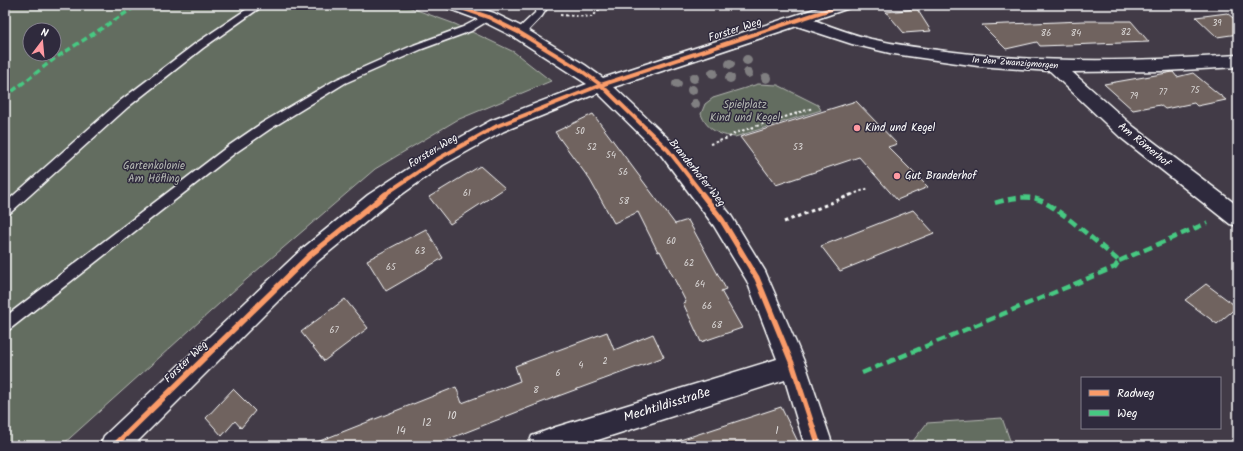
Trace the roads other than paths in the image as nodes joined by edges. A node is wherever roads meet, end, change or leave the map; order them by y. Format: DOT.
graph roads {
  1 [pos="259,5"];
  2 [pos="453,5"];
  3 [pos="843,5"];
  4 [pos="542,9"];
  5 [pos="488,17"];
  6 [pos="798,20"];
  7 [pos="520,33"];
  8 [pos="1238,62"];
  9 [pos="1055,66"];
  10 [pos="601,86"];
  11 [pos="5,210"];
  12 [pos="1238,218"];
  13 [pos="5,325"];
  14 [pos="793,366"];
  15 [pos="114,446"];
  16 [pos="542,446"];
  17 [pos="819,446"];
  1 -- 11 [label="lane"];
  2 -- 5 [label="street, Branderhofer Weg"];
  3 -- 6 [label="street, Forster Weg"];
  4 -- 7 [label="lane"];
  5 -- 7 [label="street, Branderhofer Weg"];
  5 -- 13 [label="lane"];
  6 -- 9 [label="street, In den Zwanzigmorgen"];
  6 -- 10 [label="street, Forster Weg"];
  7 -- 10 [label="street, Branderhofer Weg"];
  8 -- 9 [label="street, In den Zwanzigmorgen"];
  9 -- 12 [label="street, Am Römerhof"];
  10 -- 14 [label="street, Branderhofer Weg"];
  10 -- 15 [label="street, Forster Weg"];
  14 -- 16 [label="street, Mechtildisstraße"];
  14 -- 17 [label="street, Branderhofer Weg"];
}
